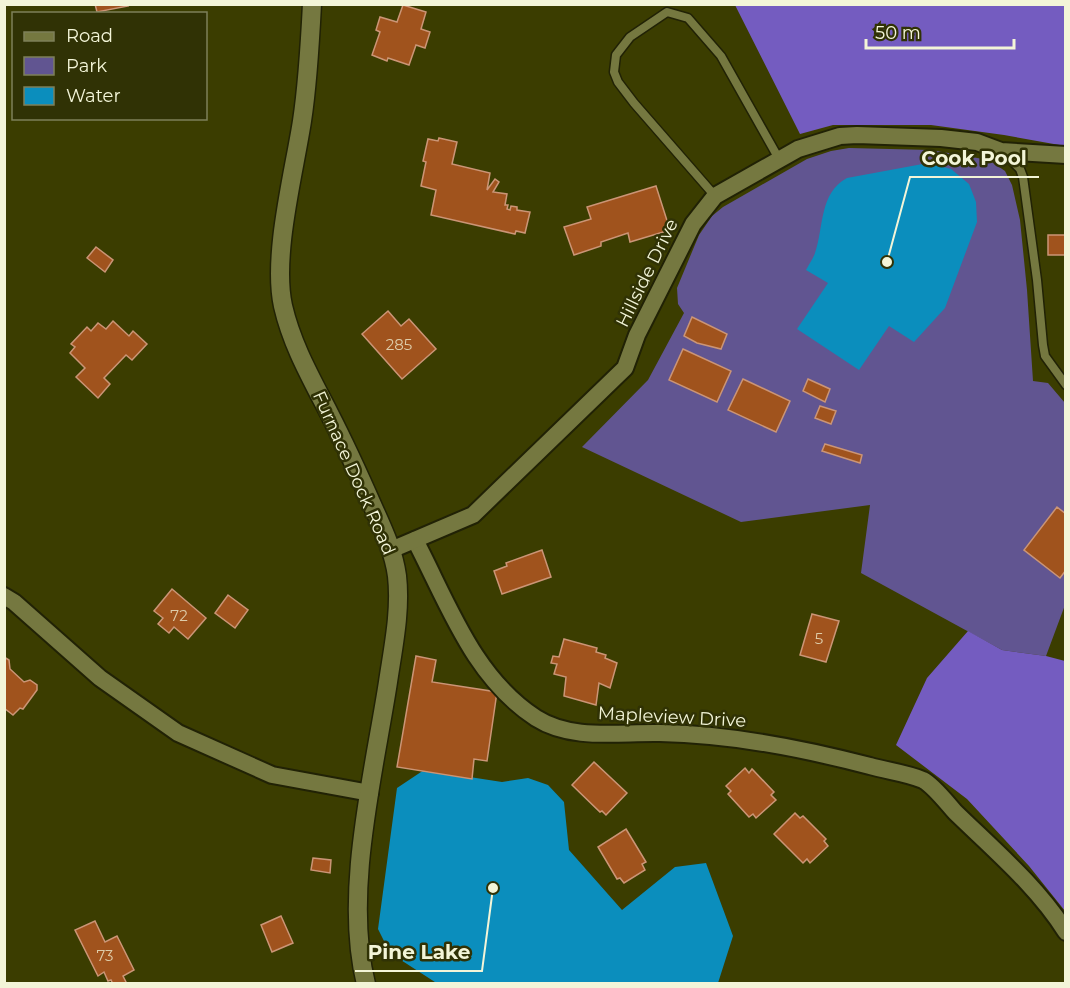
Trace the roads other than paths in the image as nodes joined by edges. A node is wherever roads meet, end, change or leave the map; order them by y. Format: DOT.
graph roads {
  1 [pos="312,4"];
  2 [pos="1001,151"];
  3 [pos="1065,155"];
  4 [pos="778,159"];
  5 [pos="715,196"];
  6 [pos="1065,385"];
  7 [pos="415,540"];
  8 [pos="391,550"];
  9 [pos="4,596"];
  10 [pos="370,793"];
  11 [pos="1065,932"];
  12 [pos="366,984"];
  1 -- 8 [label="street, Furnace Dock Road"];
  2 -- 3 [label="street, Hillside Drive"];
  2 -- 4 [label="street, Hillside Drive"];
  2 -- 6 [label="lane"];
  4 -- 5 [label="street, Hillside Drive"];
  4 -- 5 [label="lane"];
  5 -- 7 [label="street, Hillside Drive"];
  7 -- 8 [label="street, Hillside Drive"];
  7 -- 11 [label="street, Mapleview Drive"];
  8 -- 10 [label="street, Furnace Dock Road"];
  9 -- 10 [label="street"];
  10 -- 12 [label="street, Furnace Dock Road"];
}
